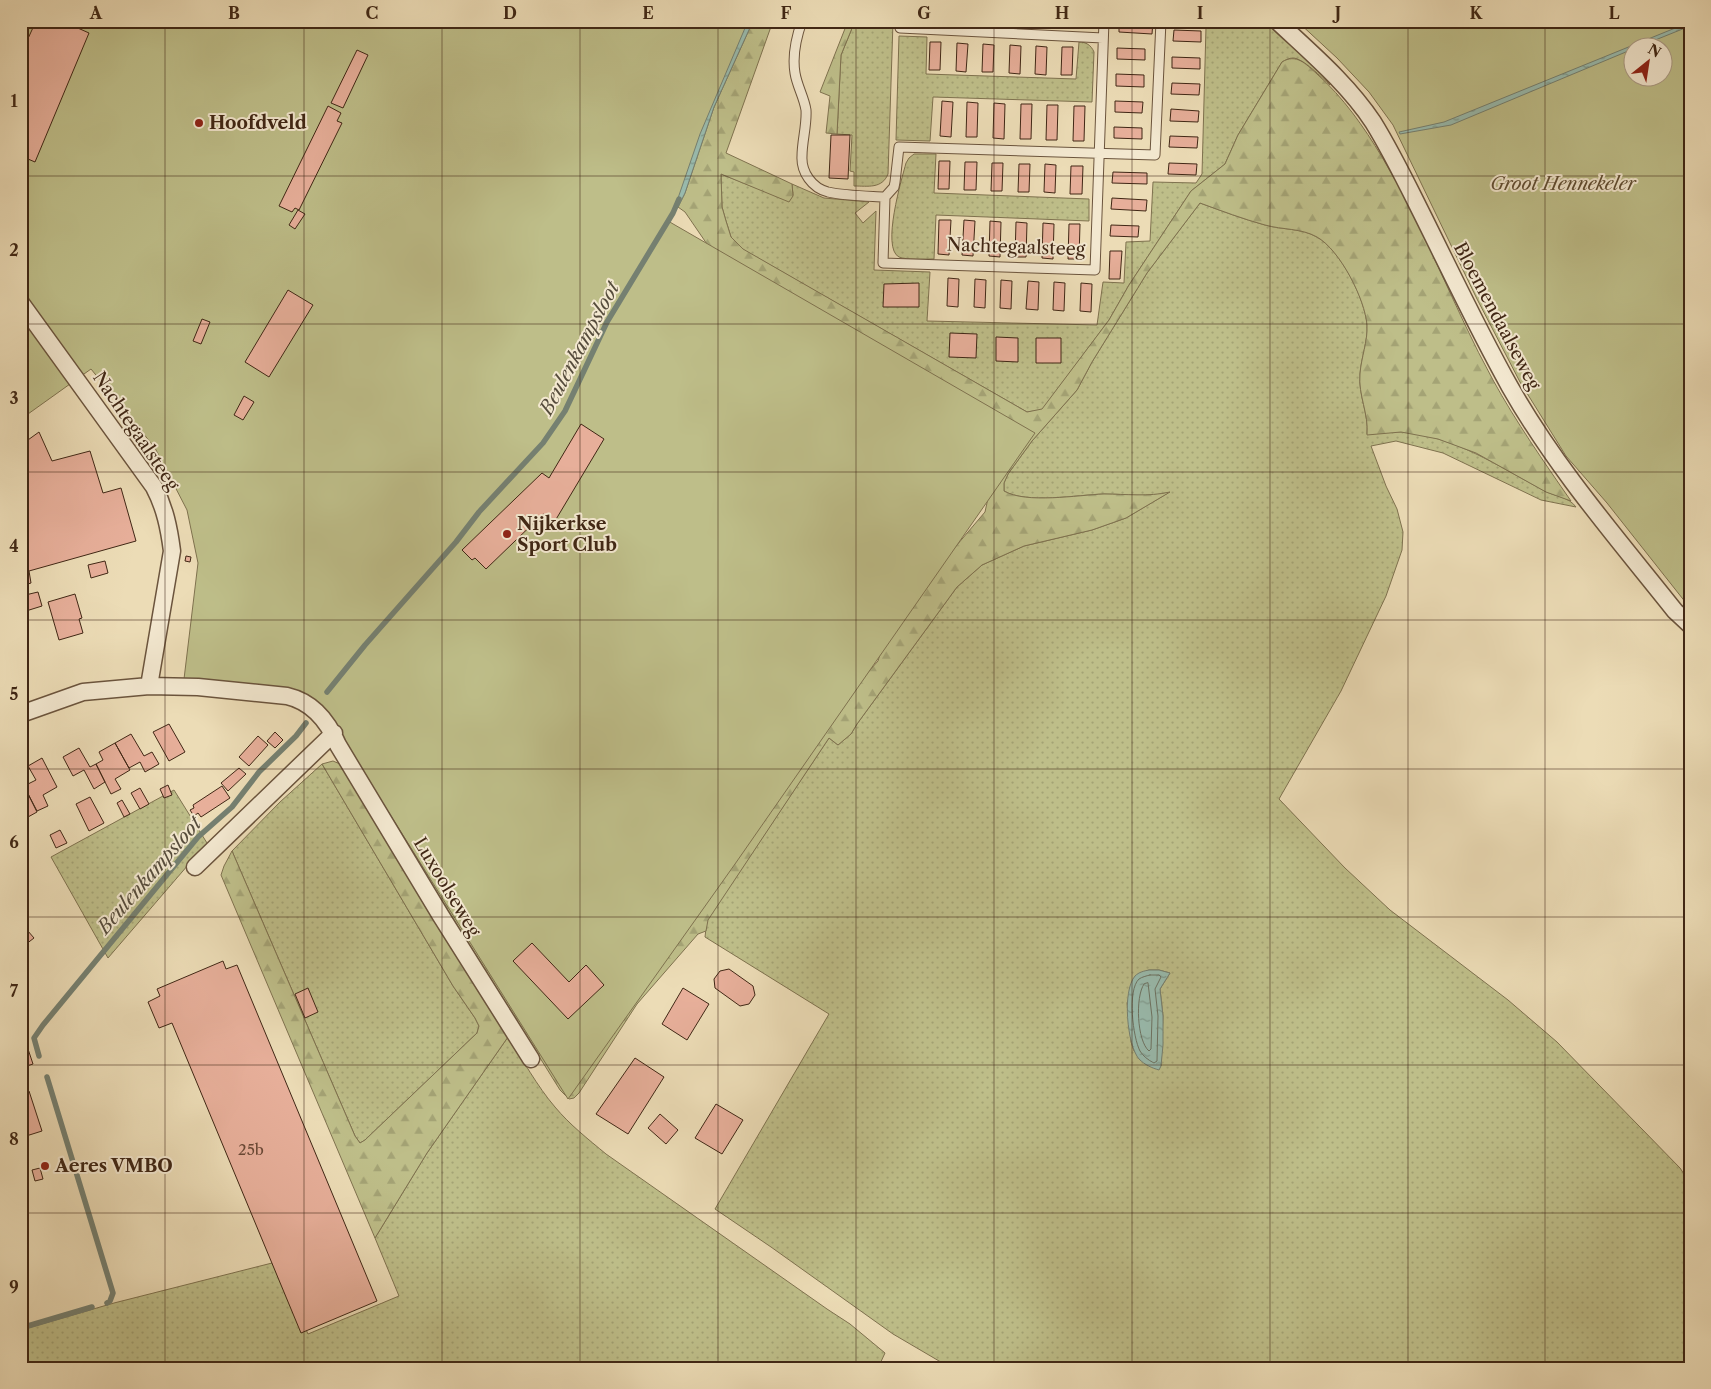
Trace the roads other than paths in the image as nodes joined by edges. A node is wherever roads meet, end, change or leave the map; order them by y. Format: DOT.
graph roads {
  1 [pos="802,21"];
  2 [pos="1104,21"];
  3 [pos="1160,21"];
  4 [pos="1277,21"];
  5 [pos="900,28"];
  6 [pos="1103,38"];
  7 [pos="1100,153"];
  8 [pos="886,197"];
  9 [pos="21,303"];
  10 [pos="1690,625"];
  11 [pos="149,686"];
  12 [pos="21,714"];
  13 [pos="334,733"];
  14 [pos="195,867"];
  15 [pos="531,1059"];
  1 -- 8 [label="lane"];
  2 -- 6 [label="lane, Nachtegaalsteeg"];
  3 -- 7 [label="lane, Nachtegaalsteeg"];
  4 -- 10 [label="street, Bloemendaalseweg"];
  5 -- 6 [label="lane"];
  6 -- 7 [label="lane, Nachtegaalsteeg"];
  7 -- 8 [label="lane, Nachtegaalsteeg"];
  7 -- 8 [label="lane, Nachtegaalsteeg"];
  9 -- 11 [label="street, Nachtegaalsteeg"];
  11 -- 12 [label="street, Luxoolseweg"];
  11 -- 13 [label="street, Luxoolseweg"];
  13 -- 14 [label="street"];
  13 -- 15 [label="street, Luxoolseweg"];
}
